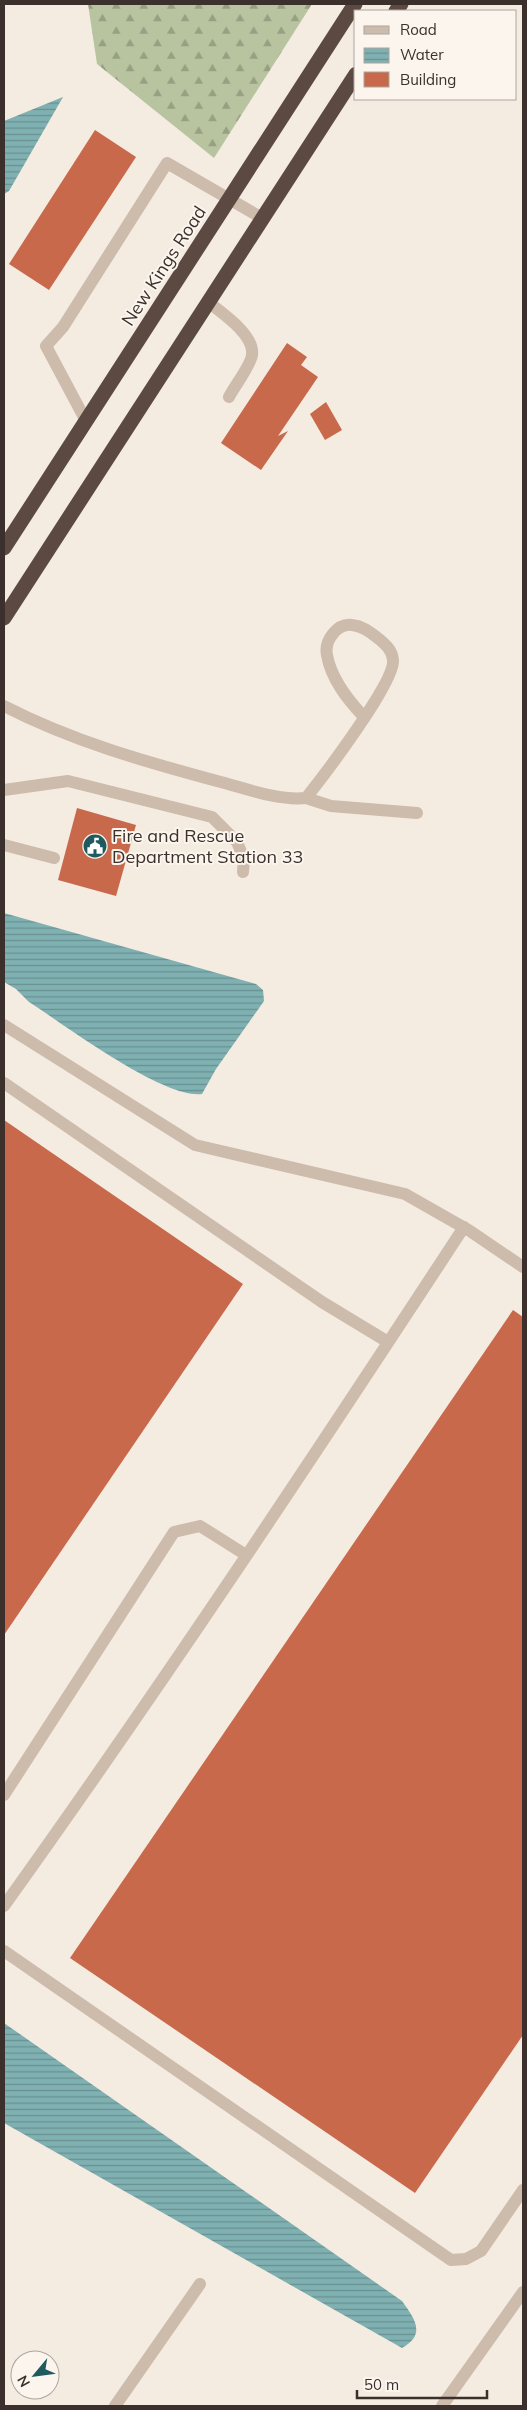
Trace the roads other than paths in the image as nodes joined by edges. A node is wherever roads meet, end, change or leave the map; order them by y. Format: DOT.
graph roads {
  1 [pos="355,4"];
  2 [pos="354,77"];
  3 [pos="230,198"];
  4 [pos="262,218"];
  5 [pos="208,302"];
  6 [pos="229,396"];
  7 [pos="86,421"];
  8 [pos="4,548"];
  9 [pos="4,618"];
  10 [pos="4,706"];
  11 [pos="364,716"];
  12 [pos="4,790"];
  13 [pos="306,798"];
  14 [pos="417,813"];
  15 [pos="4,845"];
  16 [pos="54,858"];
  17 [pos="243,872"];
  18 [pos="4,1025"];
  19 [pos="4,1083"];
  20 [pos="464,1227"];
  21 [pos="523,1267"];
  22 [pos="388,1342"];
  23 [pos="246,1555"];
  24 [pos="4,1795"];
  25 [pos="4,1906"];
  26 [pos="4,1951"];
  27 [pos="523,2190"];
  28 [pos="200,2284"];
  29 [pos="523,2292"];
  30 [pos="115,2406"];
  31 [pos="442,2406"];
  1 -- 3 [label="highway, New Kings Road"];
  2 -- 4 [label="highway"];
  3 -- 4 [label="street"];
  3 -- 7 [label="highway, New Kings Road"];
  3 -- 7 [label="street"];
  4 -- 5 [label="highway"];
  5 -- 6 [label="street"];
  5 -- 9 [label="highway"];
  7 -- 8 [label="highway, New Kings Road"];
  10 -- 13 [label="street"];
  11 -- 11 [label="street"];
  11 -- 13 [label="street"];
  12 -- 17 [label="street"];
  13 -- 14 [label="street"];
  15 -- 16 [label="street"];
  18 -- 20 [label="street"];
  19 -- 22 [label="street"];
  20 -- 21 [label="street"];
  20 -- 22 [label="street"];
  22 -- 23 [label="street"];
  23 -- 24 [label="street"];
  23 -- 25 [label="street"];
  26 -- 27 [label="street"];
  28 -- 30 [label="street"];
  29 -- 31 [label="street"];
}
